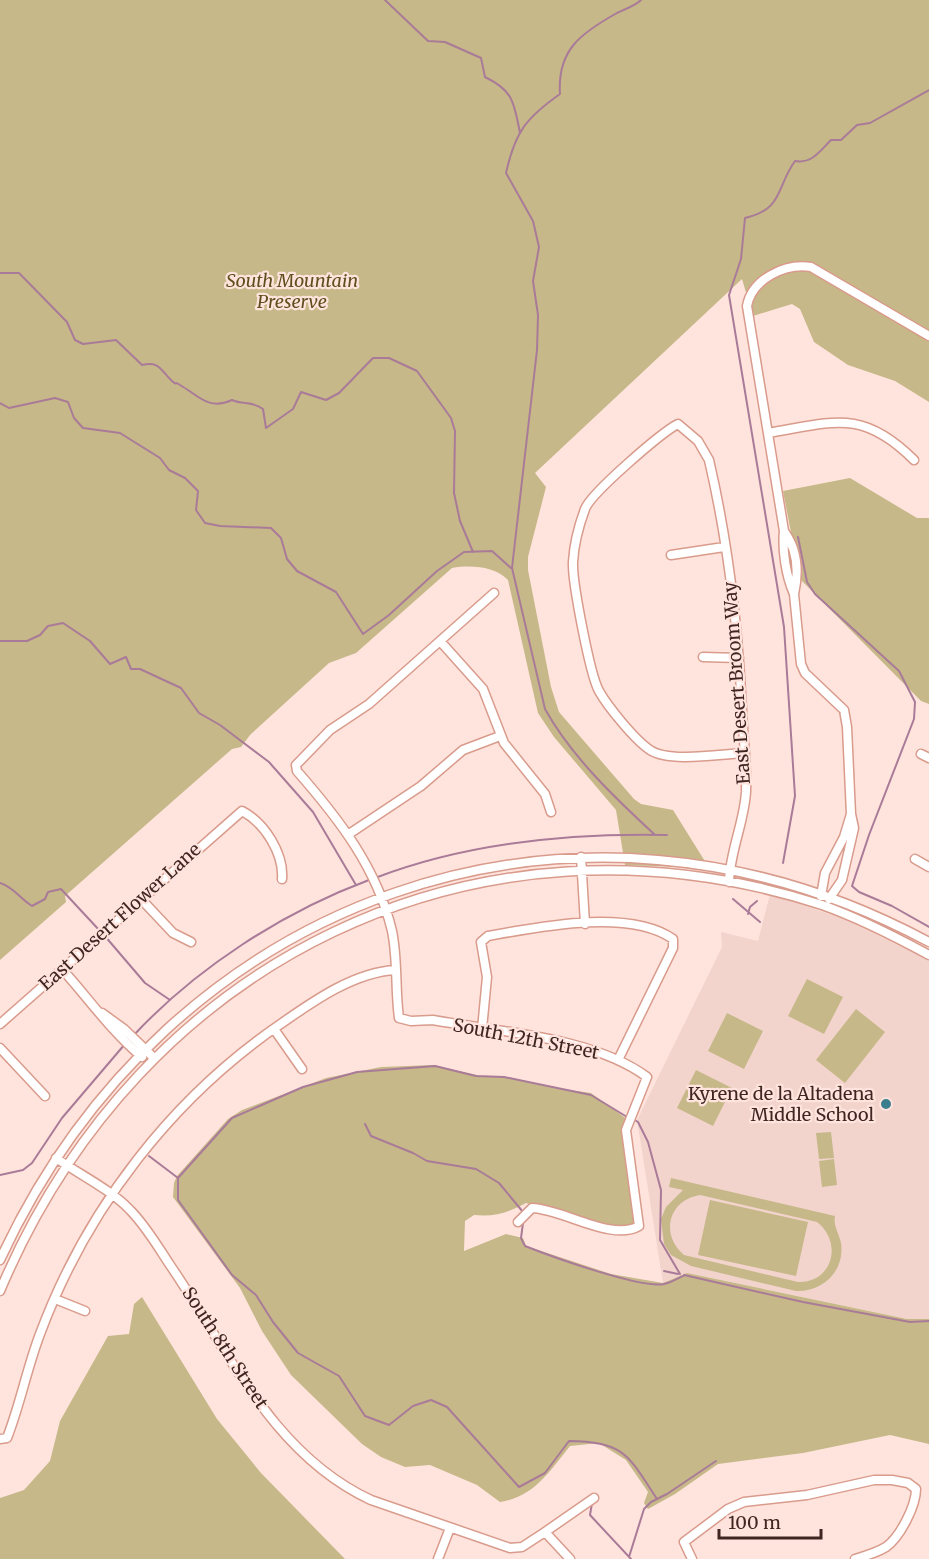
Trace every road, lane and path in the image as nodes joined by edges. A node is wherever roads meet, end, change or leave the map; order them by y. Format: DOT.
graph roads {
  1 [pos="929,336"];
  2 [pos="768,434"];
  3 [pos="914,460"];
  4 [pos="724,547"];
  5 [pos="671,555"];
  6 [pos="494,593"];
  7 [pos="440,641"];
  8 [pos="703,657"];
  9 [pos="739,657"];
  10 [pos="500,736"];
  11 [pos="744,753"];
  12 [pos="551,812"];
  13 [pos="851,814"];
  14 [pos="350,834"];
  15 [pos="581,857"];
  16 [pos="915,859"];
  17 [pos="929,867"];
  18 [pos="729,868"];
  19 [pos="582,870"];
  20 [pos="282,879"];
  21 [pos="729,882"];
  22 [pos="821,893"];
  23 [pos="832,897"];
  24 [pos="382,898"];
  25 [pos="141,899"];
  26 [pos="823,906"];
  27 [pos="386,910"];
  28 [pos="585,924"];
  29 [pos="191,942"];
  30 [pos="929,942"];
  31 [pos="266,954"];
  32 [pos="929,955"];
  33 [pos="272,965"];
  34 [pos="62,969"];
  35 [pos="396,970"];
  36 [pos="0,1024"];
  37 [pos="274,1029"];
  38 [pos="482,1029"];
  39 [pos="0,1048"];
  40 [pos="142,1052"];
  41 [pos="151,1060"];
  42 [pos="618,1060"];
  43 [pos="302,1069"];
  44 [pos="45,1096"];
  45 [pos="56,1158"];
  46 [pos="67,1166"];
  47 [pos="112,1195"];
  48 [pos="518,1222"];
  49 [pos="0,1260"];
  50 [pos="0,1291"];
  51 [pos="55,1299"];
  52 [pos="85,1311"];
  53 [pos="3,1439"];
  54 [pos="594,1498"];
  55 [pos="450,1528"];
  56 [pos="545,1532"];
  57 [pos="438,1559"];
  58 [pos="570,1559"];
  59 [pos="692,1559"];
  60 [pos="855,1559"];
  1 -- 2 [label="street"];
  2 -- 3 [label="street"];
  2 -- 13 [label="street"];
  4 -- 5 [label="street"];
  4 -- 9 [label="street, East Desert Broom Way"];
  4 -- 11 [label="street, East Desert Broom Way"];
  6 -- 7 [label="street"];
  7 -- 10 [label="street"];
  7 -- 14 [label="street"];
  8 -- 9 [label="street"];
  9 -- 11 [label="street, East Desert Broom Way"];
  10 -- 12 [label="street"];
  10 -- 14 [label="street"];
  11 -- 18 [label="street, East Desert Broom Way"];
  13 -- 22 [label="street"];
  13 -- 23 [label="street"];
  14 -- 24 [label="street"];
  15 -- 18 [label="street"];
  15 -- 19 [label="street"];
  15 -- 24 [label="street"];
  16 -- 17 [label="street"];
  18 -- 21 [label="street, East Desert Broom Way"];
  18 -- 22 [label="street"];
  19 -- 21 [label="street"];
  19 -- 27 [label="street"];
  19 -- 28 [label="street"];
  20 -- 25 [label="street, East Desert Flower Lane"];
  21 -- 26 [label="street"];
  22 -- 23 [label="street"];
  22 -- 26 [label="street"];
  23 -- 26 [label="street"];
  23 -- 30 [label="street"];
  24 -- 27 [label="street"];
  24 -- 31 [label="street"];
  25 -- 29 [label="street"];
  25 -- 34 [label="street, East Desert Flower Lane"];
  26 -- 32 [label="street"];
  27 -- 33 [label="street"];
  27 -- 35 [label="street"];
  28 -- 38 [label="street"];
  28 -- 42 [label="street"];
  31 -- 33 [label="street"];
  31 -- 40 [label="street"];
  33 -- 41 [label="street"];
  34 -- 36 [label="street, East Desert Flower Lane"];
  34 -- 40 [label="street"];
  35 -- 37 [label="street"];
  35 -- 38 [label="street, South 12th Street"];
  37 -- 43 [label="street"];
  37 -- 47 [label="street"];
  38 -- 42 [label="street, South 12th Street"];
  39 -- 44 [label="street"];
  40 -- 41 [label="street"];
  40 -- 45 [label="street"];
  41 -- 46 [label="street"];
  42 -- 48 [label="street, South 12th Street"];
  45 -- 46 [label="street, South 8th Street"];
  45 -- 49 [label="street"];
  46 -- 47 [label="street, South 8th Street"];
  46 -- 50 [label="street"];
  47 -- 51 [label="street"];
  47 -- 55 [label="street, South 8th Street"];
  51 -- 52 [label="street"];
  51 -- 53 [label="street"];
  54 -- 56 [label="street, South 8th Street"];
  55 -- 56 [label="street, South 8th Street"];
  55 -- 57 [label="street"];
  56 -- 58 [label="street"];
  59 -- 60 [label="street"];
}
